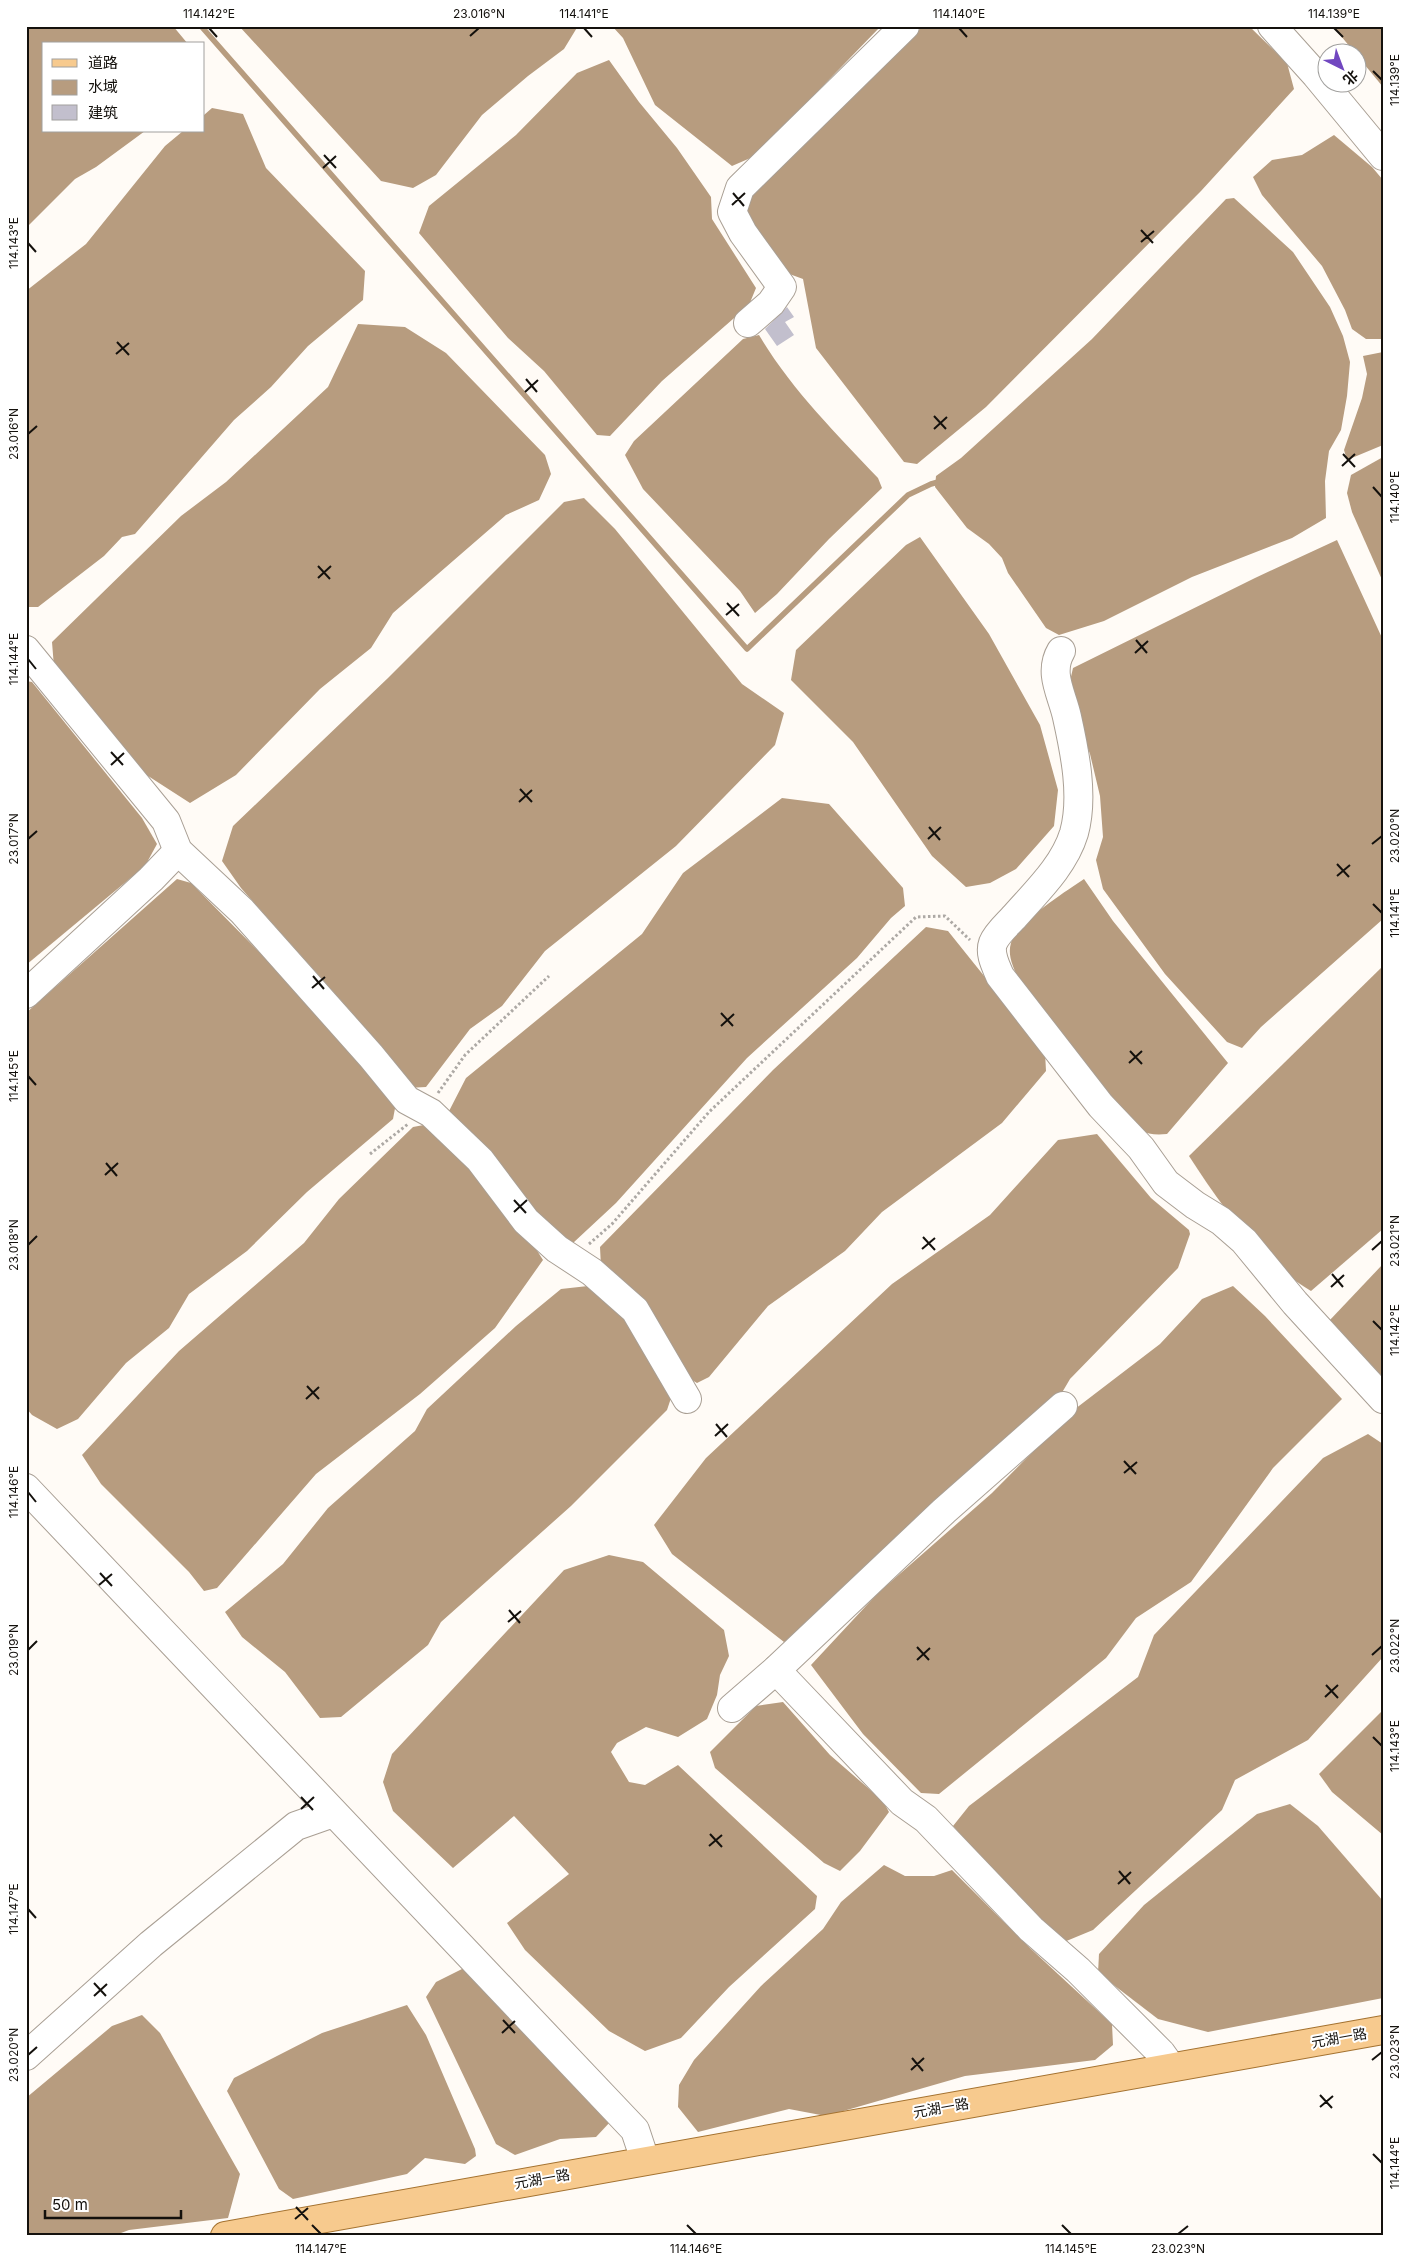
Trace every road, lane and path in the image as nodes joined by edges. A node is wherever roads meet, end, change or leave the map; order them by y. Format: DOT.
graph roads {
  1 [pos="905,26"];
  2 [pos="1272,26"];
  3 [pos="1383,156"];
  4 [pos="748,323"];
  5 [pos="26,650"];
  6 [pos="1061,651"];
  7 [pos="178,851"];
  8 [pos="993,952"];
  9 [pos="549,976"];
  10 [pos="26,994"];
  11 [pos="426,1110"];
  12 [pos="370,1154"];
  13 [pos="572,1259"];
  14 [pos="688,1399"];
  15 [pos="1383,1399"];
  16 [pos="1063,1406"];
  17 [pos="26,1488"];
  18 [pos="776,1670"];
  19 [pos="732,1708"];
  20 [pos="333,1813"];
  21 [pos="1383,2030"];
  22 [pos="26,2056"];
  23 [pos="1171,2068"];
  24 [pos="645,2160"];
  25 [pos="224,2236"];
  1 -- 4 [label="lane"];
  2 -- 3 [label="lane"];
  5 -- 7 [label="lane"];
  6 -- 8 [label="lane"];
  7 -- 10 [label="lane"];
  7 -- 11 [label="lane"];
  8 -- 13 [label="path"];
  8 -- 15 [label="lane"];
  9 -- 11 [label="path"];
  11 -- 12 [label="path"];
  11 -- 13 [label="lane"];
  13 -- 14 [label="lane"];
  16 -- 18 [label="lane"];
  17 -- 20 [label="lane"];
  18 -- 19 [label="lane"];
  18 -- 23 [label="lane"];
  20 -- 22 [label="lane"];
  20 -- 24 [label="lane"];
  21 -- 23 [label="main road, 元湖一路"];
  23 -- 24 [label="main road, 元湖一路"];
  24 -- 25 [label="main road, 元湖一路"];
}
